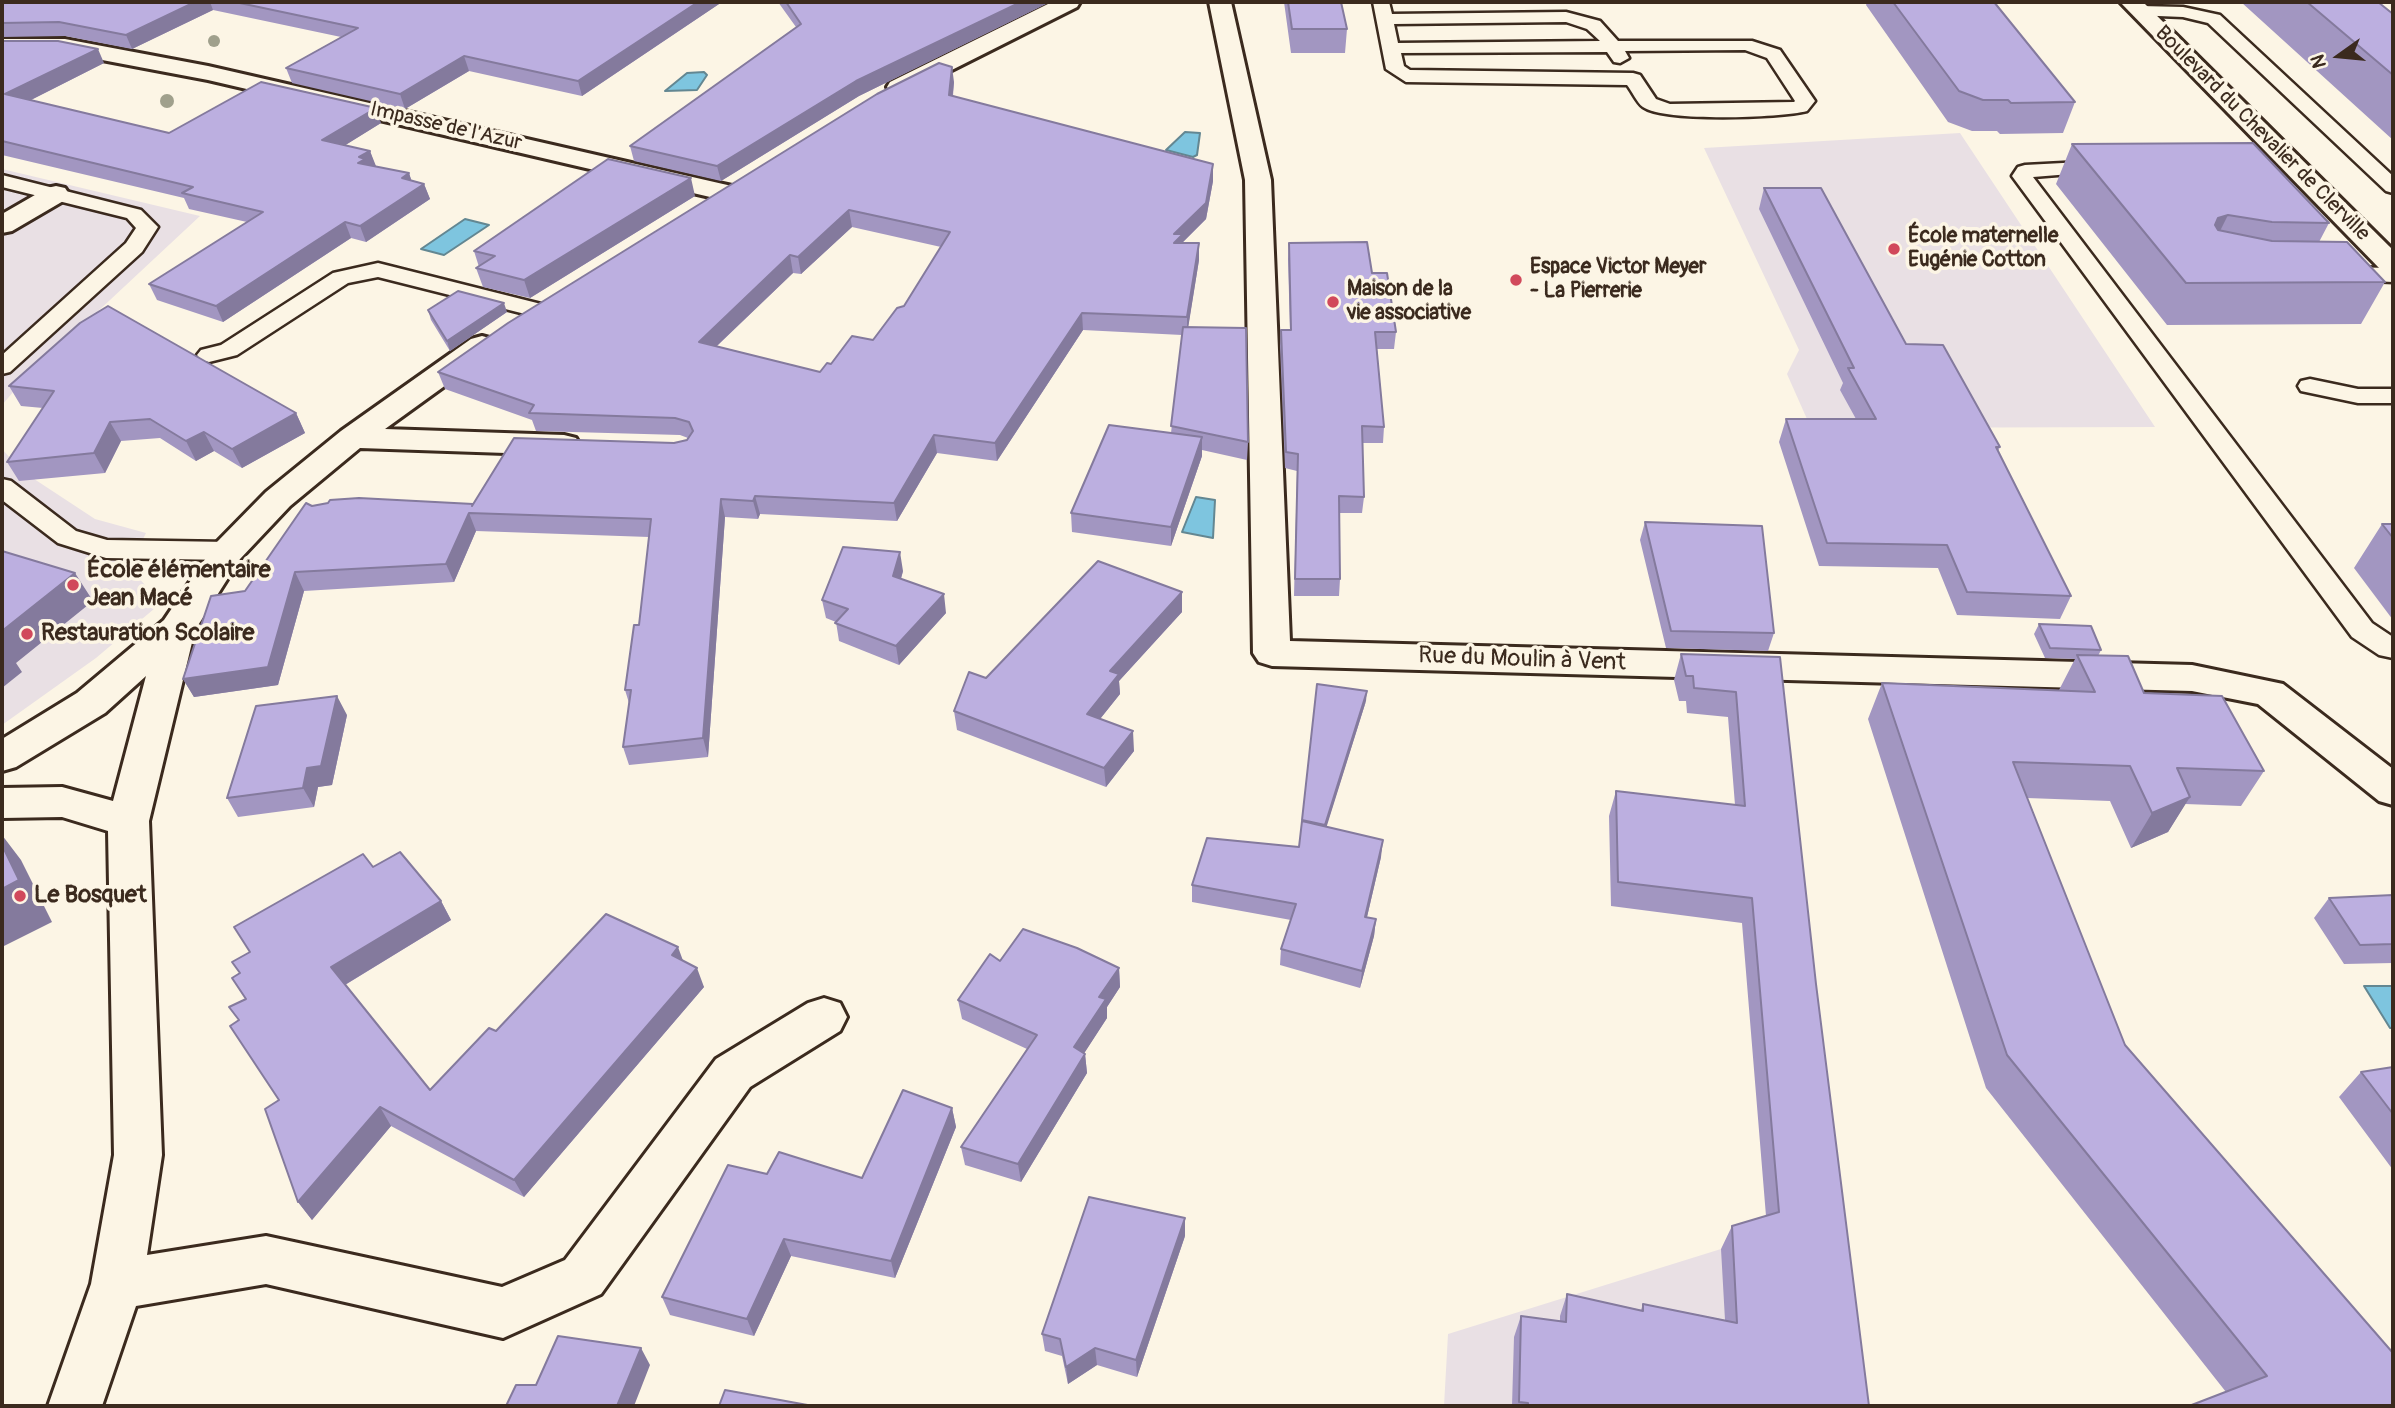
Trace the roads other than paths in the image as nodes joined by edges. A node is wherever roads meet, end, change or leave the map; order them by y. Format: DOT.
graph roads {
  1 [pos="1069,2"];
  2 [pos="1220,2"];
  3 [pos="2135,6"];
  4 [pos="1383,10"];
  5 [pos="2,46"];
  6 [pos="1613,46"];
  7 [pos="1391,48"];
  8 [pos="1633,79"];
  9 [pos="869,103"];
  10 [pos="2252,150"];
  11 [pos="2271,161"];
  12 [pos="2118,166"];
  13 [pos="2,181"];
  14 [pos="2393,187"];
  15 [pos="56,194"];
  16 [pos="688,214"];
  17 [pos="2,225"];
  18 [pos="2393,266"];
  19 [pos="2320,274"];
  20 [pos="2393,275"];
  21 [pos="548,302"];
  22 [pos="209,355"];
  23 [pos="2,367"];
  24 [pos="2310,386"];
  25 [pos="2393,396"];
  26 [pos="352,438"];
  27 [pos="597,446"];
  28 [pos="2,487"];
  29 [pos="228,551"];
  30 [pos="177,629"];
  31 [pos="2393,648"];
  32 [pos="2,757"];
  33 [pos="2393,790"];
  34 [pos="2,803"];
  35 [pos="128,821"];
  36 [pos="824,1017"];
  37 [pos="117,1284"];
  38 [pos="75,1406"];
  1 -- 9 [label="street"];
  2 -- 33 [label="street, Rue du Moulin à Vent"];
  3 -- 11 [label="street, Boulevard du Chevalier de Clerville"];
  3 -- 14 [label="lane"];
  4 -- 6 [label="lane"];
  4 -- 7 [label="lane"];
  5 -- 16 [label="street, Impasse de l'Azur"];
  6 -- 7 [label="lane"];
  6 -- 8 [label="lane"];
  6 -- 8 [label="lane"];
  7 -- 8 [label="lane"];
  10 -- 11 [label="lane"];
  11 -- 18 [label="street, Boulevard du Chevalier de Clerville"];
  12 -- 31 [label="lane"];
  13 -- 15 [label="lane"];
  15 -- 17 [label="street"];
  15 -- 23 [label="lane"];
  19 -- 20 [label="lane"];
  21 -- 22 [label="lane"];
  21 -- 26 [label="street"];
  24 -- 25 [label="lane"];
  26 -- 27 [label="street"];
  26 -- 29 [label="street"];
  28 -- 29 [label="lane"];
  29 -- 30 [label="street"];
  30 -- 32 [label="street"];
  30 -- 35 [label="street"];
  34 -- 35 [label="street"];
  35 -- 37 [label="street"];
  36 -- 37 [label="street"];
  37 -- 38 [label="street"];
}
